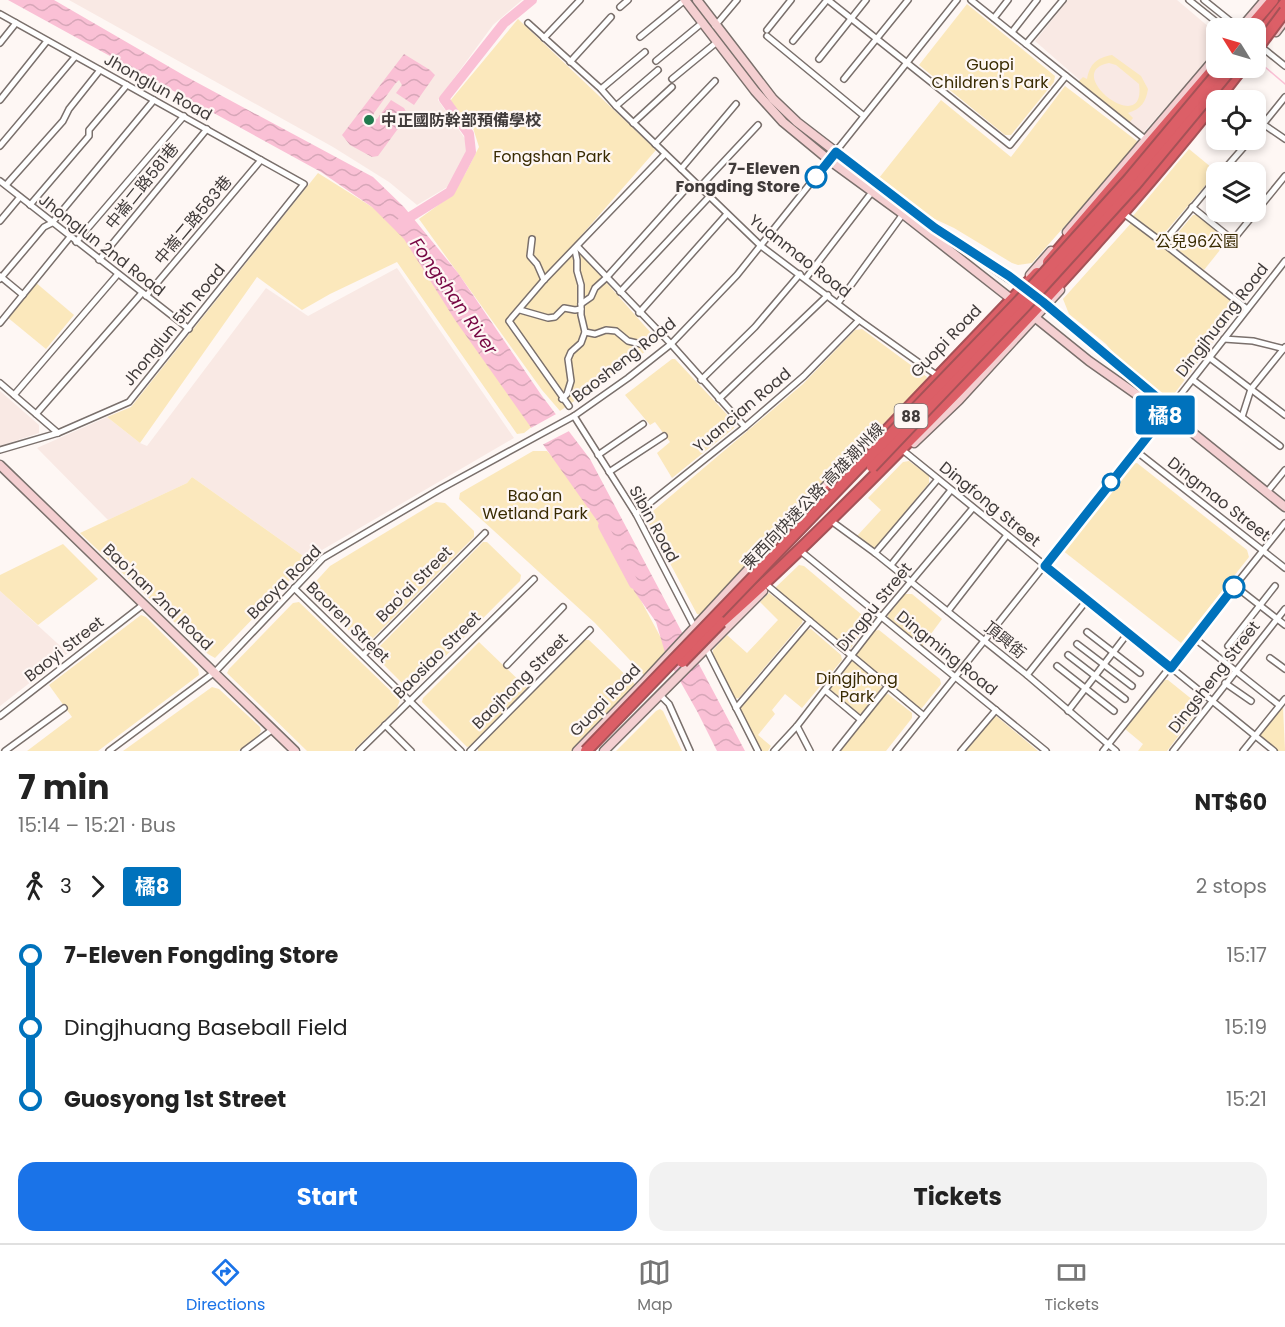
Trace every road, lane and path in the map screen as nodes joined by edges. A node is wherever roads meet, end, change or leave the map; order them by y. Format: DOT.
graph roads {
  1 [pos="580,0"];
  2 [pos="628,0"];
  3 [pos="685,0"];
  4 [pos="697,0"];
  5 [pos="737,0"];
  6 [pos="791,0"];
  7 [pos="827,0"];
  8 [pos="866,0"];
  9 [pos="908,0"];
  10 [pos="957,0"];
  11 [pos="972,0"];
  12 [pos="1008,0"];
  13 [pos="1037,0"];
  14 [pos="1063,0"];
  15 [pos="1190,0"];
  16 [pos="1265,0"];
  17 [pos="1273,0"];
  18 [pos="1278,0"];
  19 [pos="1206,1"];
  20 [pos="1285,3"];
  21 [pos="620,7"];
  22 [pos="1200,9"];
  23 [pos="1285,11"];
  24 [pos="0,14"];
  25 [pos="611,17"];
  26 [pos="851,18"];
  27 [pos="994,18"];
  28 [pos="1211,18"];
  29 [pos="1227,18"];
  30 [pos="1249,18"];
  31 [pos="1258,18"];
  32 [pos="1263,18"];
  33 [pos="1285,20"];
  34 [pos="16,23"];
  35 [pos="528,23"];
  36 [pos="702,23"];
  37 [pos="716,25"];
  38 [pos="709,31"];
  39 [pos="1012,32"];
  40 [pos="1266,32"];
  41 [pos="1266,34"];
  42 [pos="640,37"];
  43 [pos="1266,37"];
  44 [pos="544,38"];
  45 [pos="877,38"];
  46 [pos="47,41"];
  47 [pos="793,41"];
  48 [pos="717,42"];
  49 [pos="0,43"];
  50 [pos="1026,44"];
  51 [pos="645,52"];
  52 [pos="1266,52"];
  53 [pos="75,57"];
  54 [pos="819,59"];
  55 [pos="656,61"];
  56 [pos="570,62"];
  57 [pos="907,63"];
  58 [pos="1285,66"];
  59 [pos="1206,69"];
  60 [pos="100,70"];
  61 [pos="658,70"];
  62 [pos="1066,76"];
  63 [pos="1206,78"];
  64 [pos="1214,78"];
  65 [pos="1224,78"];
  66 [pos="1234,78"];
  67 [pos="1240,78"];
  68 [pos="672,79"];
  69 [pos="844,79"];
  70 [pos="716,81"];
  71 [pos="127,85"];
  72 [pos="672,87"];
  73 [pos="601,89"];
  74 [pos="1230,90"];
  75 [pos="1285,98"];
  76 [pos="0,100"];
  77 [pos="154,100"];
  78 [pos="736,104"];
  79 [pos="616,106"];
  80 [pos="184,116"];
  81 [pos="864,117"];
  82 [pos="1206,119"];
  83 [pos="1266,120"];
  84 [pos="633,123"];
  85 [pos="758,125"];
  86 [pos="1266,126"];
  87 [pos="207,129"];
  88 [pos="1145,139"];
  89 [pos="1285,139"];
  90 [pos="655,144"];
  91 [pos="0,146"];
  92 [pos="1241,150"];
  93 [pos="836,152"];
  94 [pos="665,154"];
  95 [pos="261,160"];
  96 [pos="829,160"];
  97 [pos="1231,162"];
  98 [pos="681,169"];
  99 [pos="1285,176"];
  100 [pos="0,181"];
  101 [pos="693,181"];
  102 [pos="304,184"];
  103 [pos="6,185"];
  104 [pos="700,188"];
  105 [pos="1206,191"];
  106 [pos="872,192"];
  107 [pos="20,197"];
  108 [pos="709,197"];
  109 [pos="30,205"];
  110 [pos="1192,207"];
  111 [pos="727,214"];
  112 [pos="903,214"];
  113 [pos="1126,216"];
  114 [pos="0,221"];
  115 [pos="52,223"];
  116 [pos="70,237"];
  117 [pos="532,239"];
  118 [pos="76,242"];
  119 [pos="1163,243"];
  120 [pos="761,246"];
  121 [pos="576,249"];
  122 [pos="99,260"];
  123 [pos="1285,261"];
  124 [pos="118,274"];
  125 [pos="800,274"];
  126 [pos="0,277"];
  127 [pos="606,278"];
  128 [pos="806,278"];
  129 [pos="544,280"];
  130 [pos="1022,286"];
  131 [pos="620,292"];
  132 [pos="144,294"];
  133 [pos="23,295"];
  134 [pos="828,296"];
  135 [pos="1011,299"];
  136 [pos="838,303"];
  137 [pos="1045,304"];
  138 [pos="581,307"];
  139 [pos="520,309"];
  140 [pos="1247,309"];
  141 [pos="639,313"];
  142 [pos="1033,316"];
  143 [pos="859,320"];
  144 [pos="0,323"];
  145 [pos="189,329"];
  146 [pos="585,332"];
  147 [pos="1224,339"];
  148 [pos="671,344"];
  149 [pos="645,345"];
  150 [pos="1285,348"];
  151 [pos="1209,358"];
  152 [pos="935,374"];
  153 [pos="701,380"];
  154 [pos="1193,380"];
  155 [pos="0,383"];
  156 [pos="1251,388"];
  157 [pos="14,395"];
  158 [pos="562,399"];
  159 [pos="719,399"];
  160 [pos="568,406"];
  161 [pos="1167,412"];
  162 [pos="36,414"];
  163 [pos="1285,415"];
  164 [pos="574,416"];
  165 [pos="1242,417"];
  166 [pos="643,424"];
  167 [pos="745,427"];
  168 [pos="58,433"];
  169 [pos="664,436"];
  170 [pos="529,440"];
  171 [pos="1280,446"];
  172 [pos="0,450"];
  173 [pos="1136,451"];
  174 [pos="904,452"];
  175 [pos="598,455"];
  176 [pos="0,465"];
  177 [pos="1285,470"];
  178 [pos="609,472"];
  179 [pos="938,479"];
  180 [pos="951,490"];
  181 [pos="1268,492"];
  182 [pos="1285,507"];
  183 [pos="973,508"];
  184 [pos="636,514"];
  185 [pos="834,523"];
  186 [pos="1285,523"];
  187 [pos="485,533"];
  188 [pos="1007,535"];
  189 [pos="1263,551"];
  190 [pos="804,553"];
  191 [pos="875,553"];
  192 [pos="891,565"];
  193 [pos="1045,566"];
  194 [pos="1285,568"];
  195 [pos="534,579"];
  196 [pos="911,581"];
  197 [pos="768,586"];
  198 [pos="1235,586"];
  199 [pos="1275,586"];
  200 [pos="294,588"];
  201 [pos="1087,600"];
  202 [pos="144,604"];
  203 [pos="1260,606"];
  204 [pos="563,607"];
  205 [pos="1285,609"];
  206 [pos="948,611"];
  207 [pos="882,616"];
  208 [pos="1277,619"];
  209 [pos="810,621"];
  210 [pos="1285,625"];
  211 [pos="703,629"];
  212 [pos="590,630"];
  213 [pos="1088,632"];
  214 [pos="1128,633"];
  215 [pos="1194,638"];
  216 [pos="984,641"];
  217 [pos="1077,644"];
  218 [pos="1228,646"];
  219 [pos="706,648"];
  220 [pos="1114,653"];
  221 [pos="363,655"];
  222 [pos="852,656"];
  223 [pos="1068,656"];
  224 [pos="1270,658"];
  225 [pos="507,665"];
  226 [pos="1104,665"];
  227 [pos="1057,666"];
  228 [pos="1171,668"];
  229 [pos="1285,669"];
  230 [pos="1235,670"];
  231 [pos="215,672"];
  232 [pos="1140,674"];
  233 [pos="1028,675"];
  234 [pos="1095,676"];
  235 [pos="956,677"];
  236 [pos="1225,683"];
  237 [pos="888,686"];
  238 [pos="1132,686"];
  239 [pos="1086,688"];
  240 [pos="825,690"];
  241 [pos="660,695"];
  242 [pos="1125,699"];
  243 [pos="1285,699"];
  244 [pos="1211,700"];
  245 [pos="410,701"];
  246 [pos="1251,701"];
  247 [pos="1280,705"];
  248 [pos="64,708"];
  249 [pos="736,708"];
  250 [pos="996,710"];
  251 [pos="1068,711"];
  252 [pos="1114,711"];
  253 [pos="0,716"];
  254 [pos="924,716"];
  255 [pos="861,720"];
  256 [pos="385,725"];
  257 [pos="797,726"];
  258 [pos="273,729"];
  259 [pos="1255,736"];
  260 [pos="1108,745"];
  261 [pos="5,751"];
  262 [pos="109,751"];
  263 [pos="244,751"];
  264 [pos="295,751"];
  265 [pos="359,751"];
  266 [pos="411,751"];
  267 [pos="461,751"];
  268 [pos="470,751"];
  269 [pos="577,751"];
  270 [pos="586,751"];
  271 [pos="596,751"];
  272 [pos="604,751"];
  273 [pos="690,751"];
  274 [pos="758,751"];
  275 [pos="774,751"];
  276 [pos="810,751"];
  277 [pos="836,751"];
  278 [pos="896,751"];
  279 [pos="961,751"];
  280 [pos="1046,751"];
  281 [pos="1103,751"];
  282 [pos="1116,751"];
  283 [pos="1173,751"];
  284 [pos="1243,751"];
  285 [pos="1274,751"];
  1 -- 44 [label="street"];
  2 -- 21 [label="street"];
  3 -- 36 [label="main road"];
  3 -- 42 [label="street"];
  4 -- 37 [label="main road"];
  5 -- 37 [label="street"];
  6 -- 81 [label="street"];
  7 -- 26 [label="street"];
  7 -- 47 [label="street"];
  8 -- 26 [label="street"];
  9 -- 45 [label="street"];
  10 -- 57 [label="street"];
  11 -- 27 [label="street"];
  12 -- 27 [label="street"];
  13 -- 39 [label="street"];
  14 -- 50 [label="street"];
  15 -- 22 [label="street"];
  16 -- 30 [label="main road"];
  17 -- 31 [label="highway"];
  18 -- 32 [label="highway"];
  19 -- 22 [label="street"];
  19 -- 29 [label="street"];
  20 -- 40 [label="highway"];
  22 -- 28 [label="street"];
  23 -- 41 [label="highway, bridge"];
  24 -- 34 [label="street, Jhonglun Road"];
  25 -- 56 [label="street"];
  26 -- 45 [label="street"];
  26 -- 54 [label="street"];
  27 -- 39 [label="street"];
  33 -- 43 [label="main road"];
  34 -- 46 [label="street, Jhonglun Road"];
  34 -- 49 [label="street"];
  35 -- 44 [label="street, Yuanmao Road"];
  36 -- 38 [label="main road"];
  36 -- 55 [label="street"];
  37 -- 38 [label="street"];
  37 -- 93 [label="main road"];
  38 -- 48 [label="main road"];
  39 -- 50 [label="street"];
  44 -- 56 [label="street, Yuanmao Road"];
  45 -- 57 [label="street"];
  45 -- 69 [label="street"];
  46 -- 53 [label="street, Jhonglun Road"];
  46 -- 76 [label="street"];
  48 -- 68 [label="street"];
  48 -- 96 [label="main road"];
  50 -- 62 [label="street"];
  51 -- 73 [label="street"];
  52 -- 58 [label="street"];
  53 -- 60 [label="street, Jhonglun Road"];
  53 -- 91 [label="street"];
  56 -- 73 [label="street, Yuanmao Road"];
  57 -- 62 [label="street"];
  57 -- 81 [label="street"];
  59 -- 88 [label="main road"];
  60 -- 71 [label="street, Jhonglun Road"];
  60 -- 103 [label="street"];
  61 -- 79 [label="street"];
  62 -- 88 [label="street"];
  63 -- 130 [label="highway"];
  64 -- 211 [label="highway, 東西向快速公路 高雄潮州線 / 88, bridge"];
  65 -- 211 [label="highway, 東西向快速公路 高雄潮州線 / 88, bridge"];
  66 -- 137 [label="highway"];
  67 -- 74 [label="main road"];
  70 -- 90 [label="street"];
  71 -- 77 [label="street, Jhonglun Road"];
  71 -- 109 [label="street"];
  72 -- 84 [label="street"];
  73 -- 79 [label="street, Yuanmao Road"];
  75 -- 83 [label="street"];
  77 -- 80 [label="street, Jhonglun Road"];
  77 -- 115 [label="street"];
  78 -- 98 [label="street"];
  79 -- 84 [label="street, Yuanmao Road"];
  80 -- 87 [label="street, Jhonglun Road"];
  80 -- 118 [label="street"];
  81 -- 93 [label="street"];
  82 -- 113 [label="main road"];
  84 -- 90 [label="street, Yuanmao Road"];
  85 -- 104 [label="street"];
  86 -- 89 [label="street"];
  87 -- 95 [label="street, Jhonglun Road"];
  87 -- 122 [label="street, 中崙二路581巷"];
  88 -- 130 [label="main road"];
  90 -- 94 [label="street, Yuanmao Road"];
  92 -- 97 [label="street"];
  93 -- 96 [label="street, Baosheng Road"];
  93 -- 130 [label="main road"];
  94 -- 98 [label="street, Yuanmao Road"];
  94 -- 121 [label="street"];
  95 -- 102 [label="street, Jhonglun Road"];
  95 -- 132 [label="street, 中崙二路583巷"];
  96 -- 106 [label="main road"];
  96 -- 120 [label="street, Baosheng Road"];
  98 -- 101 [label="street, Yuanmao Road"];
  99 -- 110 [label="street"];
  100 -- 103 [label="street, Jhonglun 2nd Road"];
  101 -- 104 [label="street, Yuanmao Road"];
  101 -- 127 [label="street"];
  102 -- 145 [label="street, Jhonglun 5th Road"];
  103 -- 107 [label="street, Jhonglun 2nd Road"];
  104 -- 108 [label="street, Yuanmao Road"];
  105 -- 110 [label="street"];
  106 -- 112 [label="main road"];
  106 -- 128 [label="street"];
  107 -- 109 [label="street, Jhonglun 2nd Road"];
  107 -- 114 [label="street"];
  108 -- 111 [label="street, Yuanmao Road"];
  108 -- 131 [label="street"];
  109 -- 115 [label="street, Jhonglun 2nd Road"];
  110 -- 119 [label="street"];
  111 -- 120 [label="street, Yuanmao Road"];
  111 -- 141 [label="street"];
  112 -- 135 [label="main road"];
  112 -- 136 [label="street"];
  113 -- 119 [label="street"];
  113 -- 137 [label="main road"];
  115 -- 116 [label="street, Jhonglun 2nd Road"];
  115 -- 126 [label="street"];
  116 -- 118 [label="street, Jhonglun 2nd Road"];
  116 -- 133 [label="street"];
  117 -- 129 [label="street"];
  118 -- 122 [label="street, Jhonglun 2nd Road"];
  119 -- 140 [label="street"];
  120 -- 125 [label="street, Yuanmao Road"];
  120 -- 148 [label="street, Baosheng Road"];
  121 -- 127 [label="street"];
  121 -- 129 [label="street"];
  121 -- 138 [label="street"];
  122 -- 124 [label="street, Jhonglun 2nd Road"];
  123 -- 140 [label="street, Dingjhuang Road"];
  124 -- 132 [label="street, Jhonglun 2nd Road"];
  124 -- 157 [label="street"];
  125 -- 128 [label="street, Yuanmao Road"];
  125 -- 153 [label="street"];
  126 -- 133 [label="street"];
  127 -- 131 [label="street"];
  127 -- 138 [label="street"];
  128 -- 134 [label="street, Yuanmao Road"];
  129 -- 139 [label="street"];
  130 -- 135 [label="highway"];
  130 -- 137 [label="main road"];
  131 -- 141 [label="street"];
  132 -- 145 [label="street, Jhonglun 2nd Road"];
  132 -- 162 [label="street, 中崙二路583巷"];
  133 -- 144 [label="street"];
  134 -- 136 [label="street, Yuanmao Road"];
  134 -- 159 [label="street"];
  135 -- 142 [label="main road"];
  135 -- 152 [label="main road, Guopi Road"];
  135 -- 211 [label="highway, bridge"];
  136 -- 143 [label="street, Yuanmao Road"];
  137 -- 142 [label="highway"];
  137 -- 161 [label="main road"];
  138 -- 139 [label="street"];
  138 -- 146 [label="street"];
  139 -- 158 [label="street"];
  140 -- 147 [label="street, Dingjhuang Road"];
  141 -- 148 [label="street"];
  142 -- 161 [label="main road"];
  142 -- 174 [label="main road"];
  142 -- 211 [label="highway, bridge"];
  143 -- 152 [label="street, Yuanmao Road"];
  143 -- 167 [label="street, Yuancian Road"];
  145 -- 168 [label="street, Jhonglun 5th Road"];
  146 -- 149 [label="street"];
  146 -- 158 [label="street"];
  147 -- 150 [label="street"];
  147 -- 151 [label="street, Dingjhuang Road"];
  148 -- 153 [label="street"];
  148 -- 164 [label="street, Baosheng Road"];
  150 -- 156 [label="street"];
  151 -- 154 [label="street, Dingjhuang Road"];
  151 -- 156 [label="street"];
  152 -- 211 [label="main road, Guopi Road"];
  153 -- 159 [label="street"];
  154 -- 161 [label="street, Dingjhuang Road"];
  154 -- 165 [label="street"];
  155 -- 157 [label="street"];
  156 -- 163 [label="street"];
  156 -- 165 [label="street"];
  157 -- 162 [label="street"];
  158 -- 160 [label="street"];
  159 -- 167 [label="street"];
  161 -- 173 [label="street, Dingjhuang Road"];
  161 -- 181 [label="main road"];
  162 -- 168 [label="street"];
  164 -- 170 [label="street, Baosheng Road"];
  164 -- 175 [label="street, Sibin Road"];
  165 -- 171 [label="street"];
  166 -- 175 [label="street"];
  167 -- 184 [label="street, Yuancian Road"];
  168 -- 172 [label="street, Jhonglun 5th Road"];
  169 -- 178 [label="street"];
  170 -- 200 [label="street, Baoya Road"];
  173 -- 189 [label="street, Dingmao Street"];
  173 -- 193 [label="street, Dingjhuang Road"];
  174 -- 179 [label="street, Dingfong Street"];
  174 -- 185 [label="main road"];
  175 -- 178 [label="street, Sibin Road"];
  176 -- 202 [label="main road, Bao'nan 2nd Road"];
  177 -- 181 [label="street"];
  178 -- 184 [label="street, Sibin Road"];
  179 -- 180 [label="street, Dingfong Street"];
  179 -- 191 [label="street"];
  180 -- 183 [label="street, Dingfong Street"];
  180 -- 192 [label="street"];
  181 -- 182 [label="main road"];
  183 -- 188 [label="street, Dingfong Street"];
  183 -- 196 [label="street, Dingpu Street"];
  184 -- 211 [label="street, Sibin Road"];
  185 -- 190 [label="main road"];
  185 -- 191 [label="street, 頂興街"];
  186 -- 189 [label="street"];
  187 -- 221 [label="street, Bao'ai Street"];
  188 -- 193 [label="street, Dingfong Street"];
  188 -- 206 [label="street"];
  189 -- 194 [label="street, Dingmao Street"];
  189 -- 198 [label="street"];
  190 -- 197 [label="main road"];
  190 -- 207 [label="street, Dingming Road"];
  191 -- 192 [label="street, 頂興街"];
  192 -- 196 [label="street, 頂興街"];
  193 -- 201 [label="street, Dingfong Street"];
  193 -- 216 [label="street, Dingjhuang Road"];
  195 -- 245 [label="street, Baosiao Street"];
  196 -- 206 [label="street, 頂興街"];
  196 -- 207 [label="street, Dingpu Street"];
  197 -- 209 [label="street"];
  197 -- 219 [label="main road"];
  198 -- 203 [label="street"];
  198 -- 215 [label="street"];
  199 -- 203 [label="street"];
  200 -- 221 [label="street, Baoren Street"];
  200 -- 231 [label="street, Baoya Road"];
  201 -- 214 [label="street, Dingfong Street"];
  201 -- 233 [label="street"];
  202 -- 231 [label="main road, Bao'nan 2nd Road"];
  202 -- 253 [label="street, Baoyi Street"];
  203 -- 208 [label="street"];
  203 -- 218 [label="street"];
  204 -- 225 [label="street"];
  205 -- 208 [label="street, Dingsheng Street"];
  206 -- 216 [label="street, 頂興街"];
  207 -- 222 [label="street, Dingpu Street"];
  207 -- 235 [label="street, Dingming Road"];
  208 -- 210 [label="street"];
  208 -- 230 [label="street, Dingsheng Street"];
  209 -- 222 [label="street"];
  209 -- 249 [label="street"];
  211 -- 219 [label="street, Sibin Road"];
  211 -- 269 [label="main road, Guopi Road"];
  211 -- 270 [label="highway, 東西向快速公路 高雄潮州線 / 88, bridge"];
  211 -- 271 [label="highway, 東西向快速公路 高雄潮州線 / 88, bridge"];
  212 -- 268 [label="street, Baojhong Street"];
  213 -- 220 [label="street"];
  214 -- 220 [label="street"];
  214 -- 228 [label="street, Dingfong Street"];
  215 -- 228 [label="street"];
  215 -- 230 [label="street"];
  216 -- 233 [label="street, 頂興街"];
  216 -- 235 [label="street, Dingjhuang Road"];
  217 -- 226 [label="street"];
  219 -- 241 [label="main road"];
  219 -- 249 [label="street, Sibin Road"];
  220 -- 226 [label="street"];
  220 -- 232 [label="street"];
  221 -- 245 [label="street, Baoren Street"];
  222 -- 237 [label="street"];
  222 -- 240 [label="street, Dingpu Street"];
  223 -- 234 [label="street"];
  224 -- 229 [label="street"];
  226 -- 234 [label="street"];
  226 -- 238 [label="street"];
  227 -- 239 [label="street"];
  228 -- 244 [label="street, Dingfong Street"];
  228 -- 260 [label="street"];
  230 -- 236 [label="street, Dingsheng Street"];
  230 -- 247 [label="street"];
  231 -- 258 [label="main road, Bao'nan 2nd Road"];
  231 -- 262 [label="street, Baoya Road"];
  233 -- 251 [label="street, 頂興街"];
  234 -- 239 [label="street"];
  234 -- 242 [label="street"];
  235 -- 250 [label="street, Dingming Road"];
  235 -- 254 [label="street, Dingjhuang Road"];
  236 -- 244 [label="street, Dingsheng Street"];
  236 -- 246 [label="street"];
  237 -- 254 [label="street"];
  237 -- 255 [label="street"];
  239 -- 251 [label="street"];
  239 -- 252 [label="street"];
  240 -- 255 [label="street"];
  240 -- 257 [label="street, Dingpu Street"];
  241 -- 272 [label="main road"];
  241 -- 273 [label="street"];
  243 -- 247 [label="street"];
  244 -- 259 [label="street, Dingfong Street"];
  244 -- 283 [label="street, Dingsheng Street"];
  245 -- 256 [label="street, Baosiao Street"];
  245 -- 267 [label="street, Baoren Street"];
  247 -- 259 [label="street"];
  248 -- 261 [label="street"];
  249 -- 274 [label="street, Sibin Road"];
  250 -- 279 [label="street"];
  250 -- 280 [label="street, Dingming Road"];
  251 -- 260 [label="street, 頂興街"];
  254 -- 278 [label="street, Dingjhuang Road"];
  255 -- 277 [label="street"];
  256 -- 265 [label="street, Baosiao Street"];
  256 -- 266 [label="street"];
  257 -- 275 [label="street, Dingpu Street"];
  257 -- 276 [label="street"];
  258 -- 263 [label="street"];
  258 -- 264 [label="main road, Bao'nan 2nd Road"];
  259 -- 284 [label="street"];
  259 -- 285 [label="street, Dingfong Street"];
  260 -- 281 [label="street"];
  260 -- 282 [label="street, 頂興街"];
}
